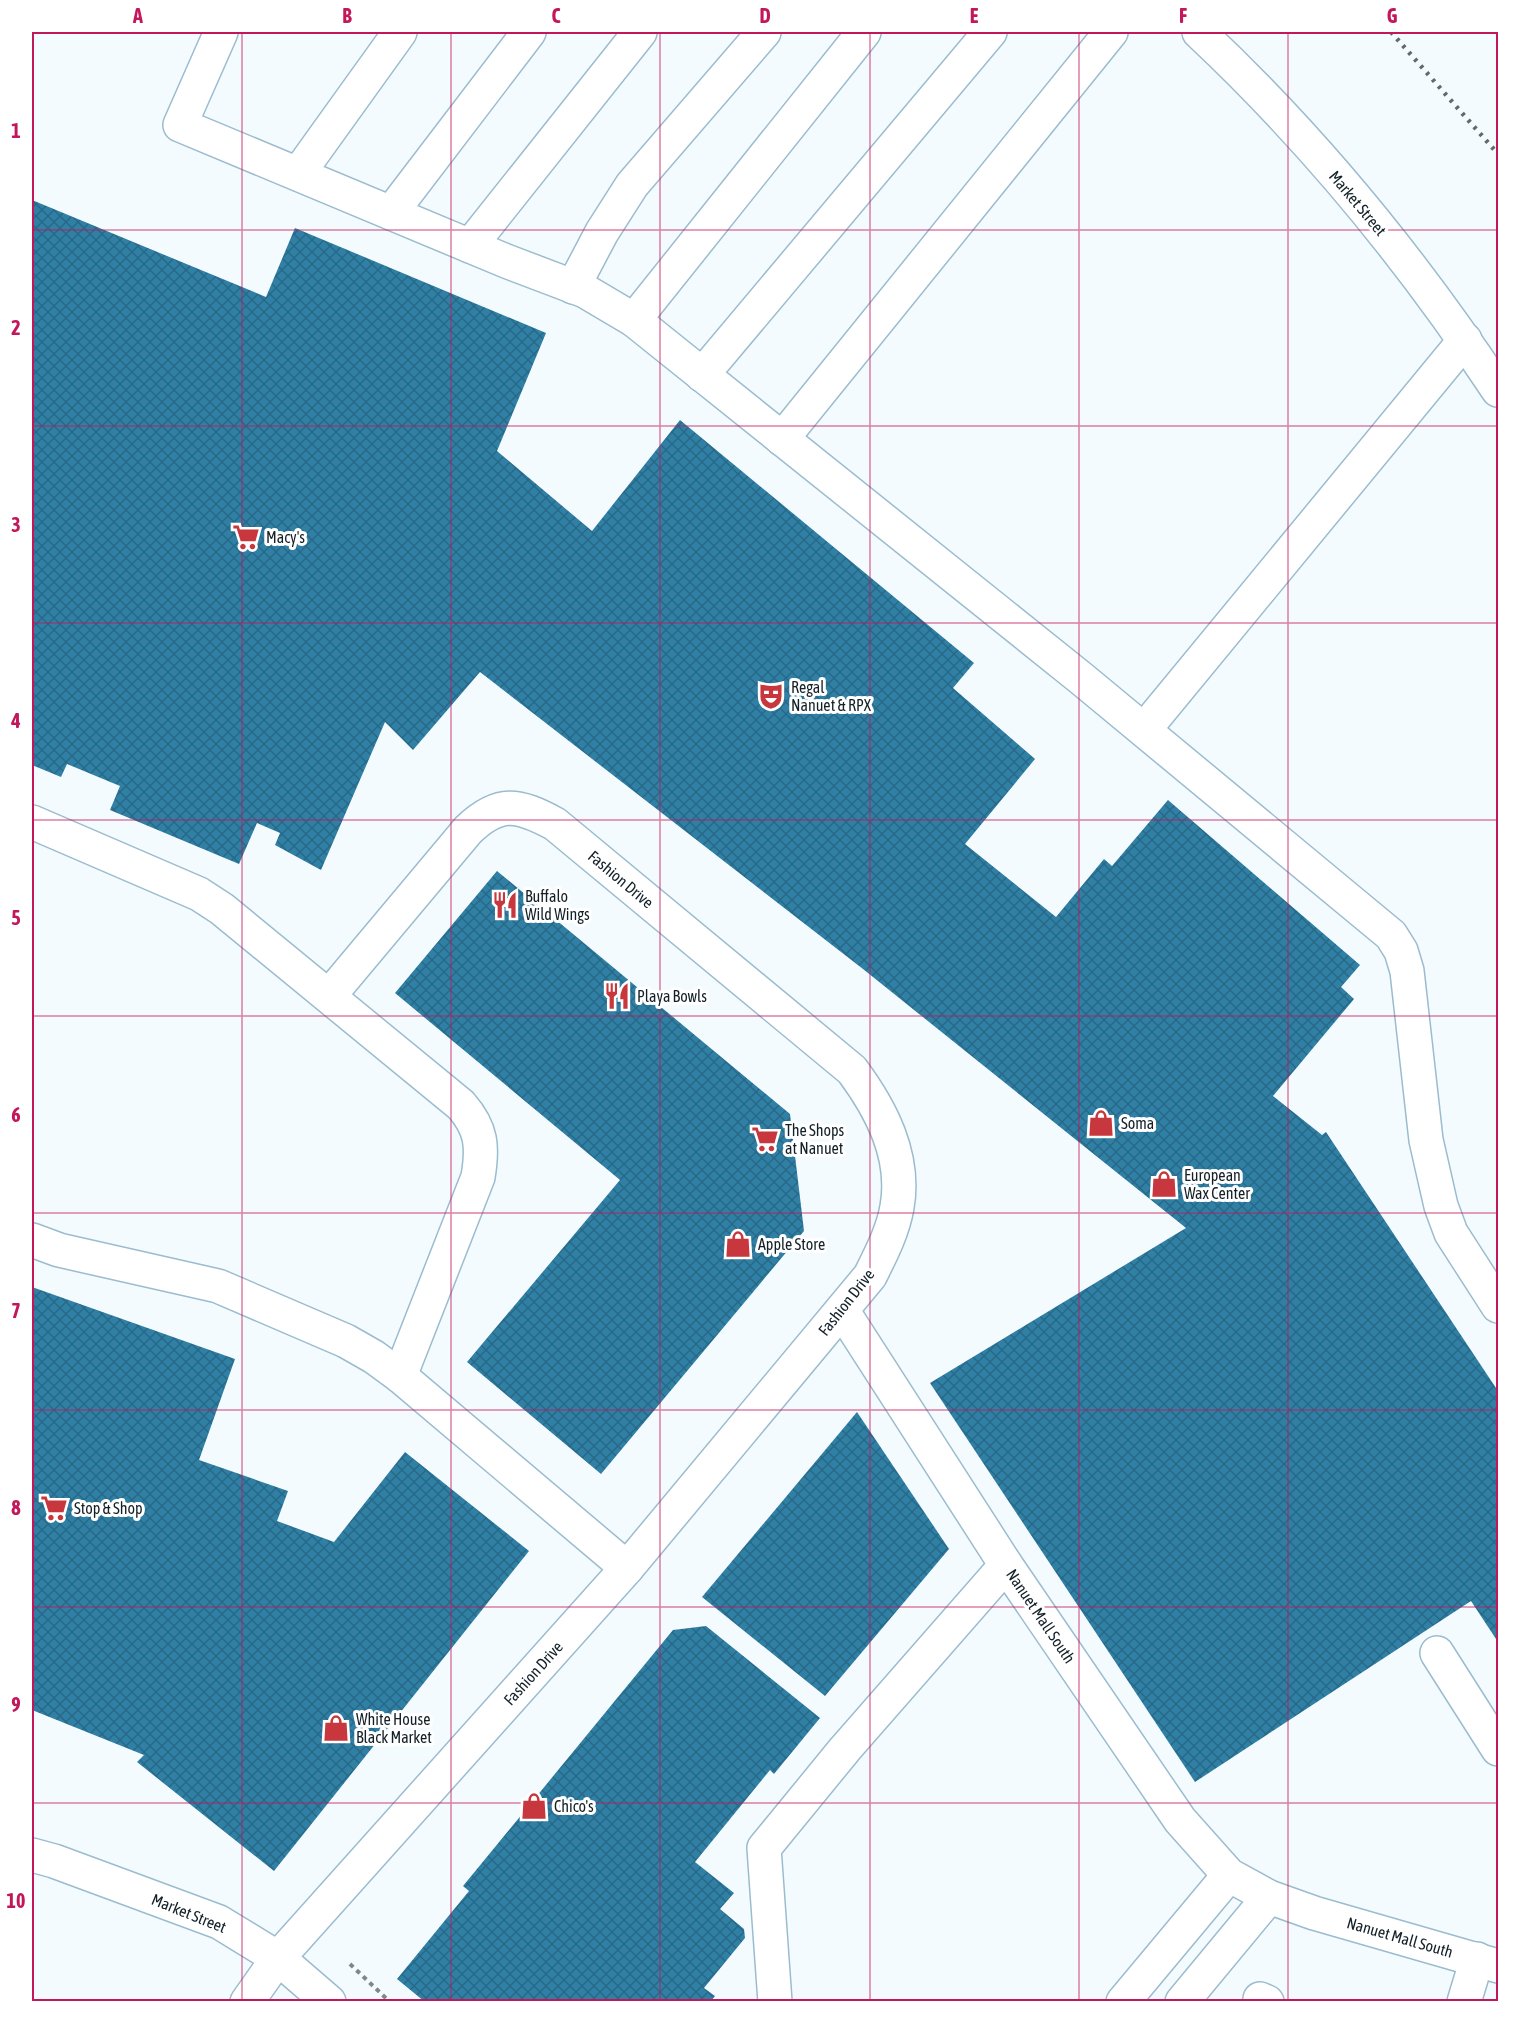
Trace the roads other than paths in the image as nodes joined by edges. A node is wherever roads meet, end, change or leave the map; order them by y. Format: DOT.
graph roads {
  1 [pos="221,32"];
  2 [pos="400,32"];
  3 [pos="529,32"];
  4 [pos="640,32"];
  5 [pos="764,32"];
  6 [pos="864,32"];
  7 [pos="990,32"];
  8 [pos="1111,32"];
  9 [pos="1199,32"];
  10 [pos="298,174"];
  11 [pos="391,213"];
  12 [pos="470,246"];
  13 [pos="573,287"];
  14 [pos="634,320"];
  15 [pos="1465,340"];
  16 [pos="702,375"];
  17 [pos="1498,390"];
  18 [pos="782,439"];
  19 [pos="1144,729"];
  20 [pos="32,822"];
  21 [pos="329,996"];
  22 [pos="32,1240"];
  23 [pos="1498,1305"];
  24 [pos="842,1310"];
  25 [pos="400,1376"];
  26 [pos="1006,1565"];
  27 [pos="627,1568"];
  28 [pos="1437,1653"];
  29 [pos="1498,1749"];
  30 [pos="32,1855"];
  31 [pos="1229,1875"];
  32 [pos="1269,1897"];
  33 [pos="278,1958"];
  34 [pos="1488,1962"];
  35 [pos="247,2001"];
  36 [pos="328,2001"];
  37 [pos="776,2001"];
  38 [pos="1123,2001"];
  39 [pos="1182,2001"];
  40 [pos="1464,2001"];
  1 -- 10 [label="lane"];
  2 -- 10 [label="lane"];
  3 -- 11 [label="lane"];
  4 -- 12 [label="lane"];
  5 -- 13 [label="lane"];
  6 -- 14 [label="lane"];
  7 -- 16 [label="lane"];
  8 -- 18 [label="lane"];
  9 -- 15 [label="lane, Market Street"];
  10 -- 11 [label="lane"];
  11 -- 12 [label="lane"];
  12 -- 13 [label="lane"];
  13 -- 14 [label="lane"];
  14 -- 16 [label="lane"];
  15 -- 17 [label="lane, Market Street"];
  15 -- 19 [label="lane"];
  16 -- 18 [label="lane"];
  18 -- 19 [label="lane"];
  19 -- 23 [label="lane"];
  20 -- 21 [label="lane"];
  21 -- 24 [label="lane, Fashion Drive"];
  21 -- 25 [label="lane"];
  22 -- 25 [label="lane"];
  24 -- 26 [label="lane, Nanuet Mall South"];
  24 -- 27 [label="lane, Fashion Drive"];
  25 -- 27 [label="lane"];
  26 -- 31 [label="lane, Nanuet Mall South"];
  26 -- 37 [label="lane"];
  27 -- 33 [label="lane, Fashion Drive"];
  28 -- 29 [label="lane"];
  30 -- 33 [label="lane, Market Street"];
  31 -- 32 [label="lane, Nanuet Mall South"];
  31 -- 38 [label="lane"];
  32 -- 34 [label="lane, Nanuet Mall South"];
  32 -- 39 [label="lane"];
  33 -- 35 [label="lane, Fashion Drive"];
  33 -- 36 [label="lane, Market Street"];
  34 -- 40 [label="lane"];
}
